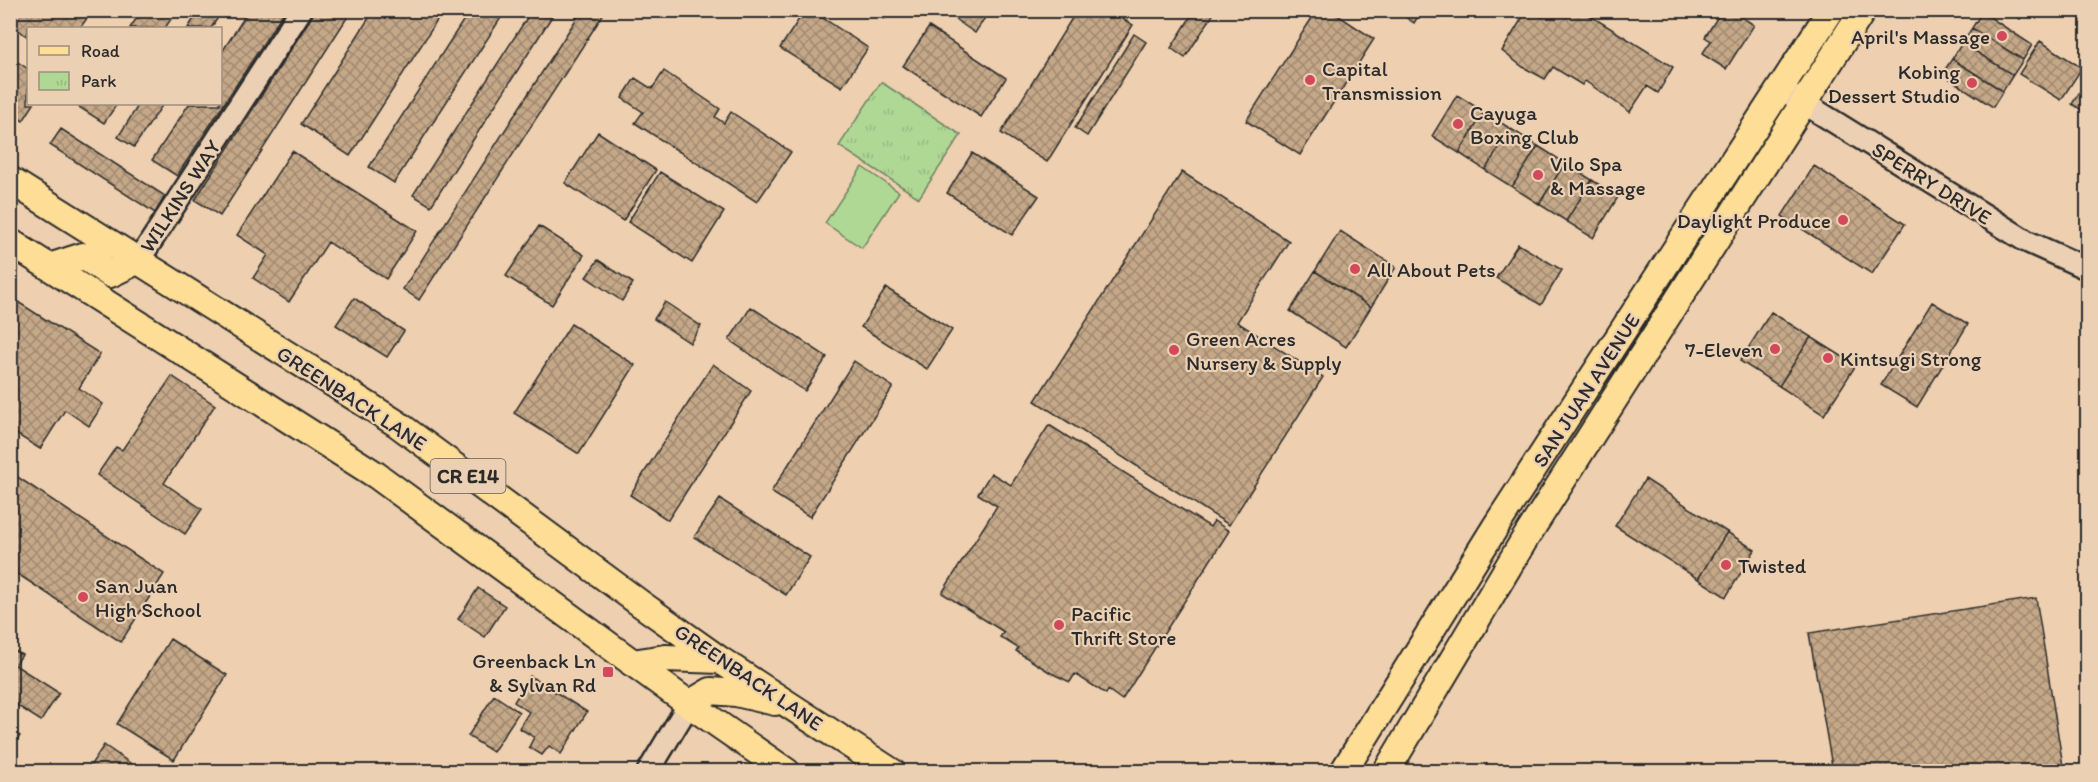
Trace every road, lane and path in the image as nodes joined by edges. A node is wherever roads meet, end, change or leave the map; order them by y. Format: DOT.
graph roads {
  1 [pos="301,10"];
  2 [pos="1831,10"];
  3 [pos="1863,10"];
  4 [pos="1781,88"];
  5 [pos="1805,103"];
  6 [pos="10,180"];
  7 [pos="10,242"];
  8 [pos="139,260"];
  9 [pos="49,267"];
  10 [pos="2088,269"];
  11 [pos="1647,349"];
  12 [pos="1568,418"];
  13 [pos="1523,542"];
  14 [pos="720,660"];
  15 [pos="632,663"];
  16 [pos="689,704"];
  17 [pos="790,705"];
  18 [pos="648,771"];
  19 [pos="787,771"];
  20 [pos="892,771"];
  21 [pos="1343,771"];
  22 [pos="1386,771"];
  1 -- 8 [label="street, WILKINS WAY"];
  2 -- 4 [label="main road, SAN JUAN AVENUE"];
  3 -- 5 [label="main road, SAN JUAN AVENUE"];
  4 -- 5 [label="street, SPERRY DRIVE"];
  4 -- 12 [label="main road, SAN JUAN AVENUE"];
  5 -- 10 [label="street, SPERRY DRIVE"];
  5 -- 11 [label="main road, SAN JUAN AVENUE"];
  6 -- 8 [label="main road, GREENBACK LANE / CR E14"];
  7 -- 9 [label="main road, CR E14"];
  8 -- 9 [label="main road"];
  8 -- 14 [label="main road, GREENBACK LANE / CR E14"];
  9 -- 15 [label="main road, CR E14"];
  11 -- 12 [label="main road"];
  11 -- 13 [label="main road, SAN JUAN AVENUE"];
  12 -- 13 [label="main road"];
  12 -- 21 [label="main road, SAN JUAN AVENUE"];
  13 -- 22 [label="main road, SAN JUAN AVENUE"];
  14 -- 15 [label="main road"];
  14 -- 17 [label="main road, GREENBACK LANE / CR E14"];
  15 -- 16 [label="main road, CR E14"];
  16 -- 17 [label="main road"];
  16 -- 18 [label="street"];
  16 -- 19 [label="main road, CR E14"];
  17 -- 20 [label="main road, GREENBACK LANE / CR E14"];
}
